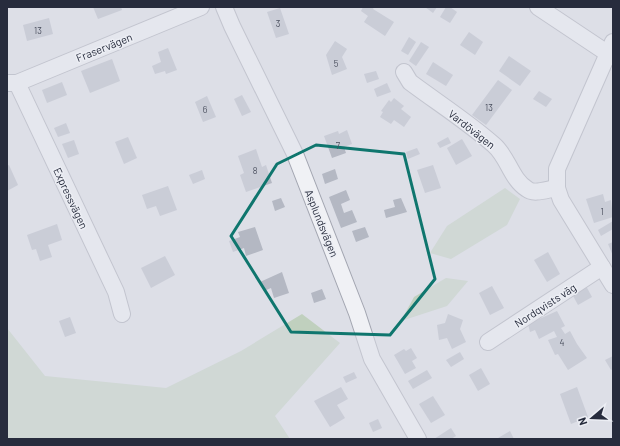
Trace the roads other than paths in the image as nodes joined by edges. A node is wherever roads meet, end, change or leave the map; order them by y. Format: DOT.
graph roads {
  1 [pos="201,7"];
  2 [pos="224,7"];
  3 [pos="538,7"];
  4 [pos="611,50"];
  5 [pos="404,72"];
  6 [pos="12,83"];
  7 [pos="556,188"];
  8 [pos="602,267"];
  9 [pos="613,285"];
  10 [pos="122,314"];
  11 [pos="488,342"];
  12 [pos="418,439"];
  1 -- 6 [label="street, Fraservägen"];
  2 -- 12 [label="street, Asplundsvägen"];
  3 -- 4 [label="street"];
  4 -- 7 [label="street"];
  5 -- 7 [label="street, Vardövägen"];
  6 -- 10 [label="street, Expressvägen"];
  7 -- 8 [label="street"];
  8 -- 9 [label="street"];
  8 -- 11 [label="street, Nordqvists väg"];
}
